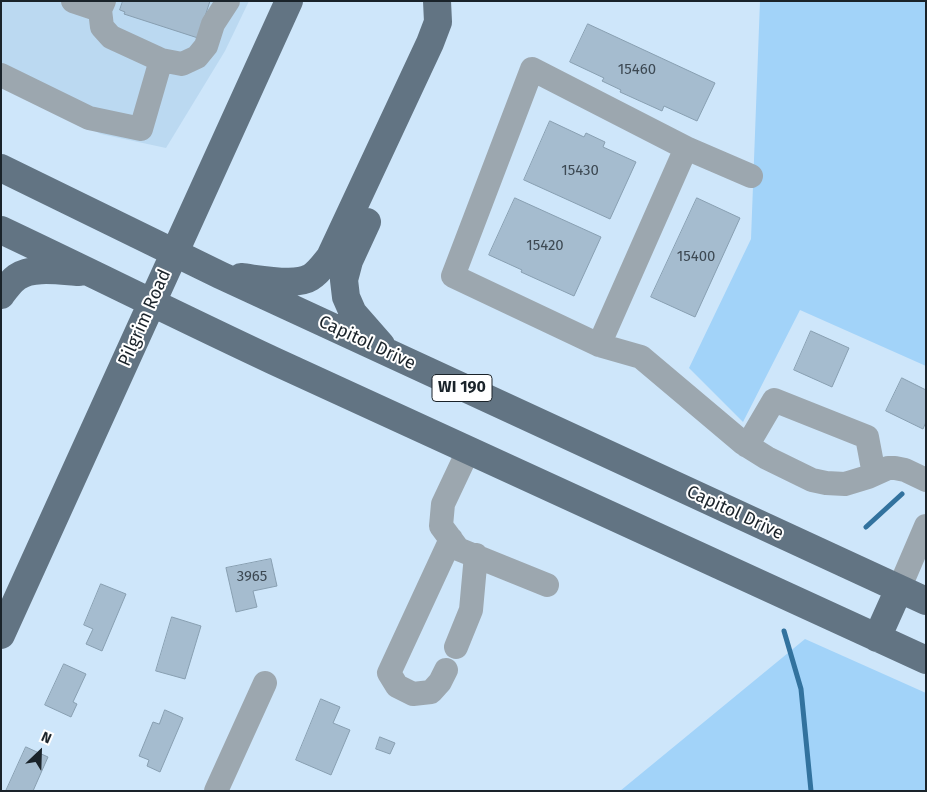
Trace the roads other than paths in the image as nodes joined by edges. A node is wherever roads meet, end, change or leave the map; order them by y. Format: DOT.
graph roads {
  1 [pos="72,1"];
  2 [pos="228,1"];
  3 [pos="288,1"];
  4 [pos="438,1"];
  5 [pos="456,1"];
  6 [pos="102,6"];
  7 [pos="214,13"];
  8 [pos="161,60"];
  9 [pos="1,75"];
  10 [pos="686,148"];
  11 [pos="1,168"];
  12 [pos="751,176"];
  13 [pos="1,230"];
  14 [pos="90,272"];
  15 [pos="220,275"];
  16 [pos="1,295"];
  17 [pos="599,345"];
  18 [pos="391,355"];
  19 [pos="747,446"];
  20 [pos="468,451"];
  21 [pos="874,474"];
  22 [pos="926,480"];
  23 [pos="926,526"];
  24 [pos="451,539"];
  25 [pos="476,556"];
  26 [pos="547,584"];
  27 [pos="898,589"];
  28 [pos="926,601"];
  29 [pos="5,618"];
  30 [pos="877,638"];
  31 [pos="456,647"];
  32 [pos="926,660"];
  33 [pos="446,670"];
  34 [pos="265,683"];
  35 [pos="216,791"];
  1 -- 6 [label="street"];
  2 -- 7 [label="street"];
  3 -- 29 [label="main road, Pilgrim Road"];
  4 -- 15 [label="main road"];
  5 -- 18 [label="main road"];
  6 -- 8 [label="street"];
  7 -- 8 [label="street"];
  8 -- 9 [label="street"];
  10 -- 12 [label="street"];
  10 -- 17 [label="street"];
  10 -- 17 [label="street"];
  11 -- 15 [label="main road, Capitol Drive / WI 190"];
  13 -- 14 [label="main road"];
  14 -- 16 [label="main road"];
  14 -- 20 [label="main road"];
  15 -- 18 [label="main road, Capitol Drive / WI 190"];
  17 -- 19 [label="street"];
  18 -- 27 [label="main road, Capitol Drive / WI 190"];
  19 -- 21 [label="street"];
  19 -- 21 [label="street"];
  20 -- 24 [label="street"];
  20 -- 30 [label="main road"];
  21 -- 22 [label="street"];
  23 -- 27 [label="street"];
  24 -- 25 [label="street"];
  24 -- 33 [label="street"];
  25 -- 26 [label="street"];
  25 -- 31 [label="street"];
  27 -- 28 [label="main road, Capitol Drive / WI 190"];
  27 -- 30 [label="main road"];
  30 -- 32 [label="main road"];
  34 -- 35 [label="street"];
}
